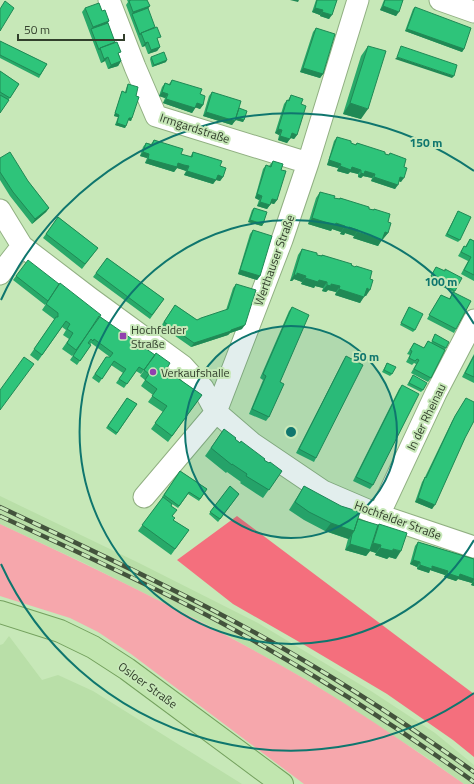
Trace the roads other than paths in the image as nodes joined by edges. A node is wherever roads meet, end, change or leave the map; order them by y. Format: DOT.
graph roads {
  1 [pos="109,0"];
  2 [pos="358,0"];
  3 [pos="440,0"];
  4 [pos="474,12"];
  5 [pos="308,163"];
  6 [pos="0,210"];
  7 [pos="22,246"];
  8 [pos="0,274"];
  9 [pos="474,320"];
  10 [pos="216,412"];
  11 [pos="144,497"];
  12 [pos="379,515"];
  13 [pos="474,547"];
  14 [pos="0,612"];
  15 [pos="282,784"];
  1 -- 5 [label="street, Irmgardstraße"];
  2 -- 5 [label="street, Werthauser Straße"];
  3 -- 4 [label="street"];
  5 -- 10 [label="street, Werthauser Straße"];
  6 -- 7 [label="street, Hochfelder Straße"];
  7 -- 8 [label="street"];
  7 -- 10 [label="street, Hochfelder Straße"];
  9 -- 12 [label="street, In der Rheinau"];
  10 -- 11 [label="street, Werthauser Straße"];
  10 -- 12 [label="street, Hochfelder Straße"];
  12 -- 13 [label="street, Hochfelder Straße"];
  14 -- 15 [label="main road, Osloer Straße"];
}
